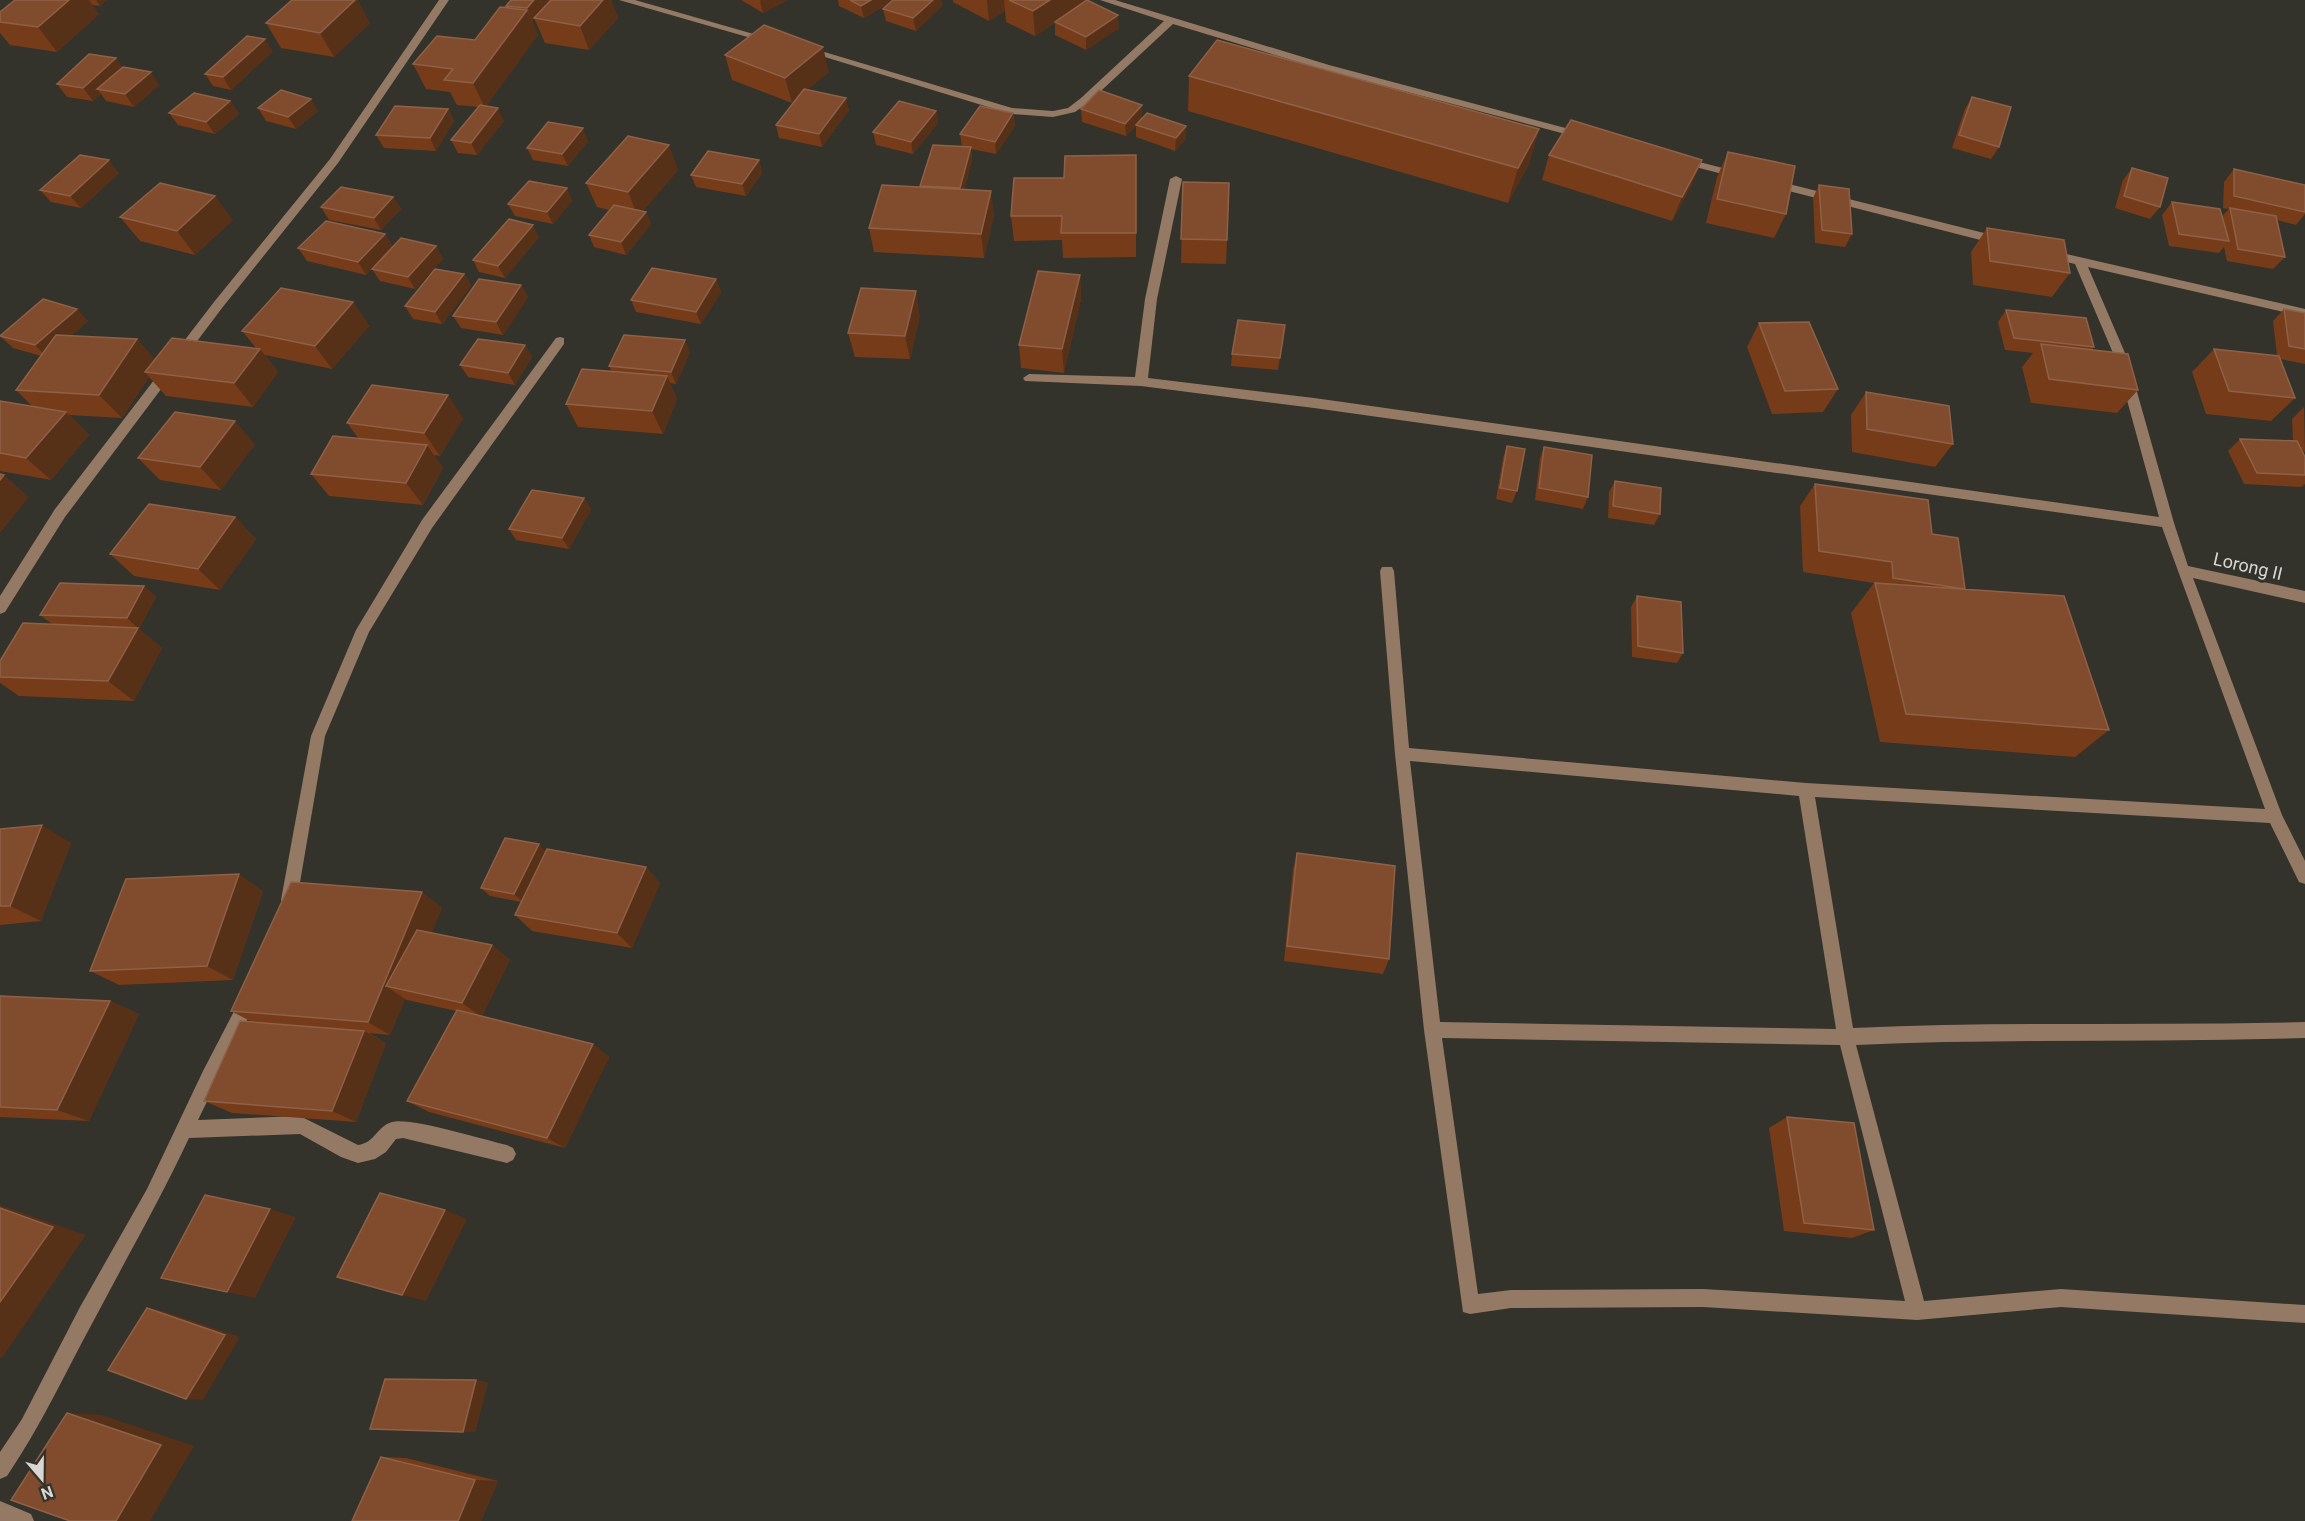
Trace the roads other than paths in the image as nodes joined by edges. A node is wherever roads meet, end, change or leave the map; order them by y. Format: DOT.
graph roads {
  1 [pos="444,0"];
  2 [pos="624,0"];
  3 [pos="1105,0"];
  4 [pos="1171,20"];
  5 [pos="1600,141"];
  6 [pos="1669,158"];
  7 [pos="1176,179"];
  8 [pos="2014,244"];
  9 [pos="2036,250"];
  10 [pos="2080,262"];
  11 [pos="2305,314"];
  12 [pos="560,341"];
  13 [pos="1029,378"];
  14 [pos="1141,382"];
  15 [pos="2167,523"];
  16 [pos="2183,570"];
  17 [pos="1387,571"];
  18 [pos="2305,597"];
  19 [pos="0,608"];
  20 [pos="1402,754"];
  21 [pos="1806,790"];
  22 [pos="2275,816"];
  23 [pos="2305,877"];
  24 [pos="284,915"];
  25 [pos="256,985"];
  26 [pos="1432,1030"];
  27 [pos="2305,1030"];
  28 [pos="1846,1037"];
  29 [pos="184,1129"];
  30 [pos="507,1154"];
  31 [pos="1917,1311"];
  32 [pos="2305,1314"];
  33 [pos="0,1469"];
  34 [pos="0,1511"];
  35 [pos="24,1521"];
  1 -- 19 [label="street"];
  2 -- 4 [label="street"];
  3 -- 4 [label="street"];
  4 -- 5 [label="street"];
  6 -- 8 [label="street"];
  7 -- 14 [label="street"];
  9 -- 10 [label="street"];
  10 -- 11 [label="street"];
  10 -- 15 [label="street"];
  12 -- 24 [label="street"];
  13 -- 14 [label="street"];
  14 -- 15 [label="street"];
  15 -- 16 [label="street"];
  16 -- 18 [label="street, Lorong II"];
  16 -- 22 [label="street"];
  17 -- 20 [label="street"];
  20 -- 21 [label="street"];
  20 -- 26 [label="street"];
  21 -- 22 [label="street"];
  21 -- 28 [label="street"];
  22 -- 23 [label="street"];
  25 -- 29 [label="street"];
  26 -- 28 [label="street"];
  26 -- 31 [label="street"];
  27 -- 28 [label="street"];
  28 -- 31 [label="street"];
  29 -- 30 [label="street"];
  29 -- 33 [label="street"];
  31 -- 32 [label="street"];
  34 -- 35 [label="street"];
}
